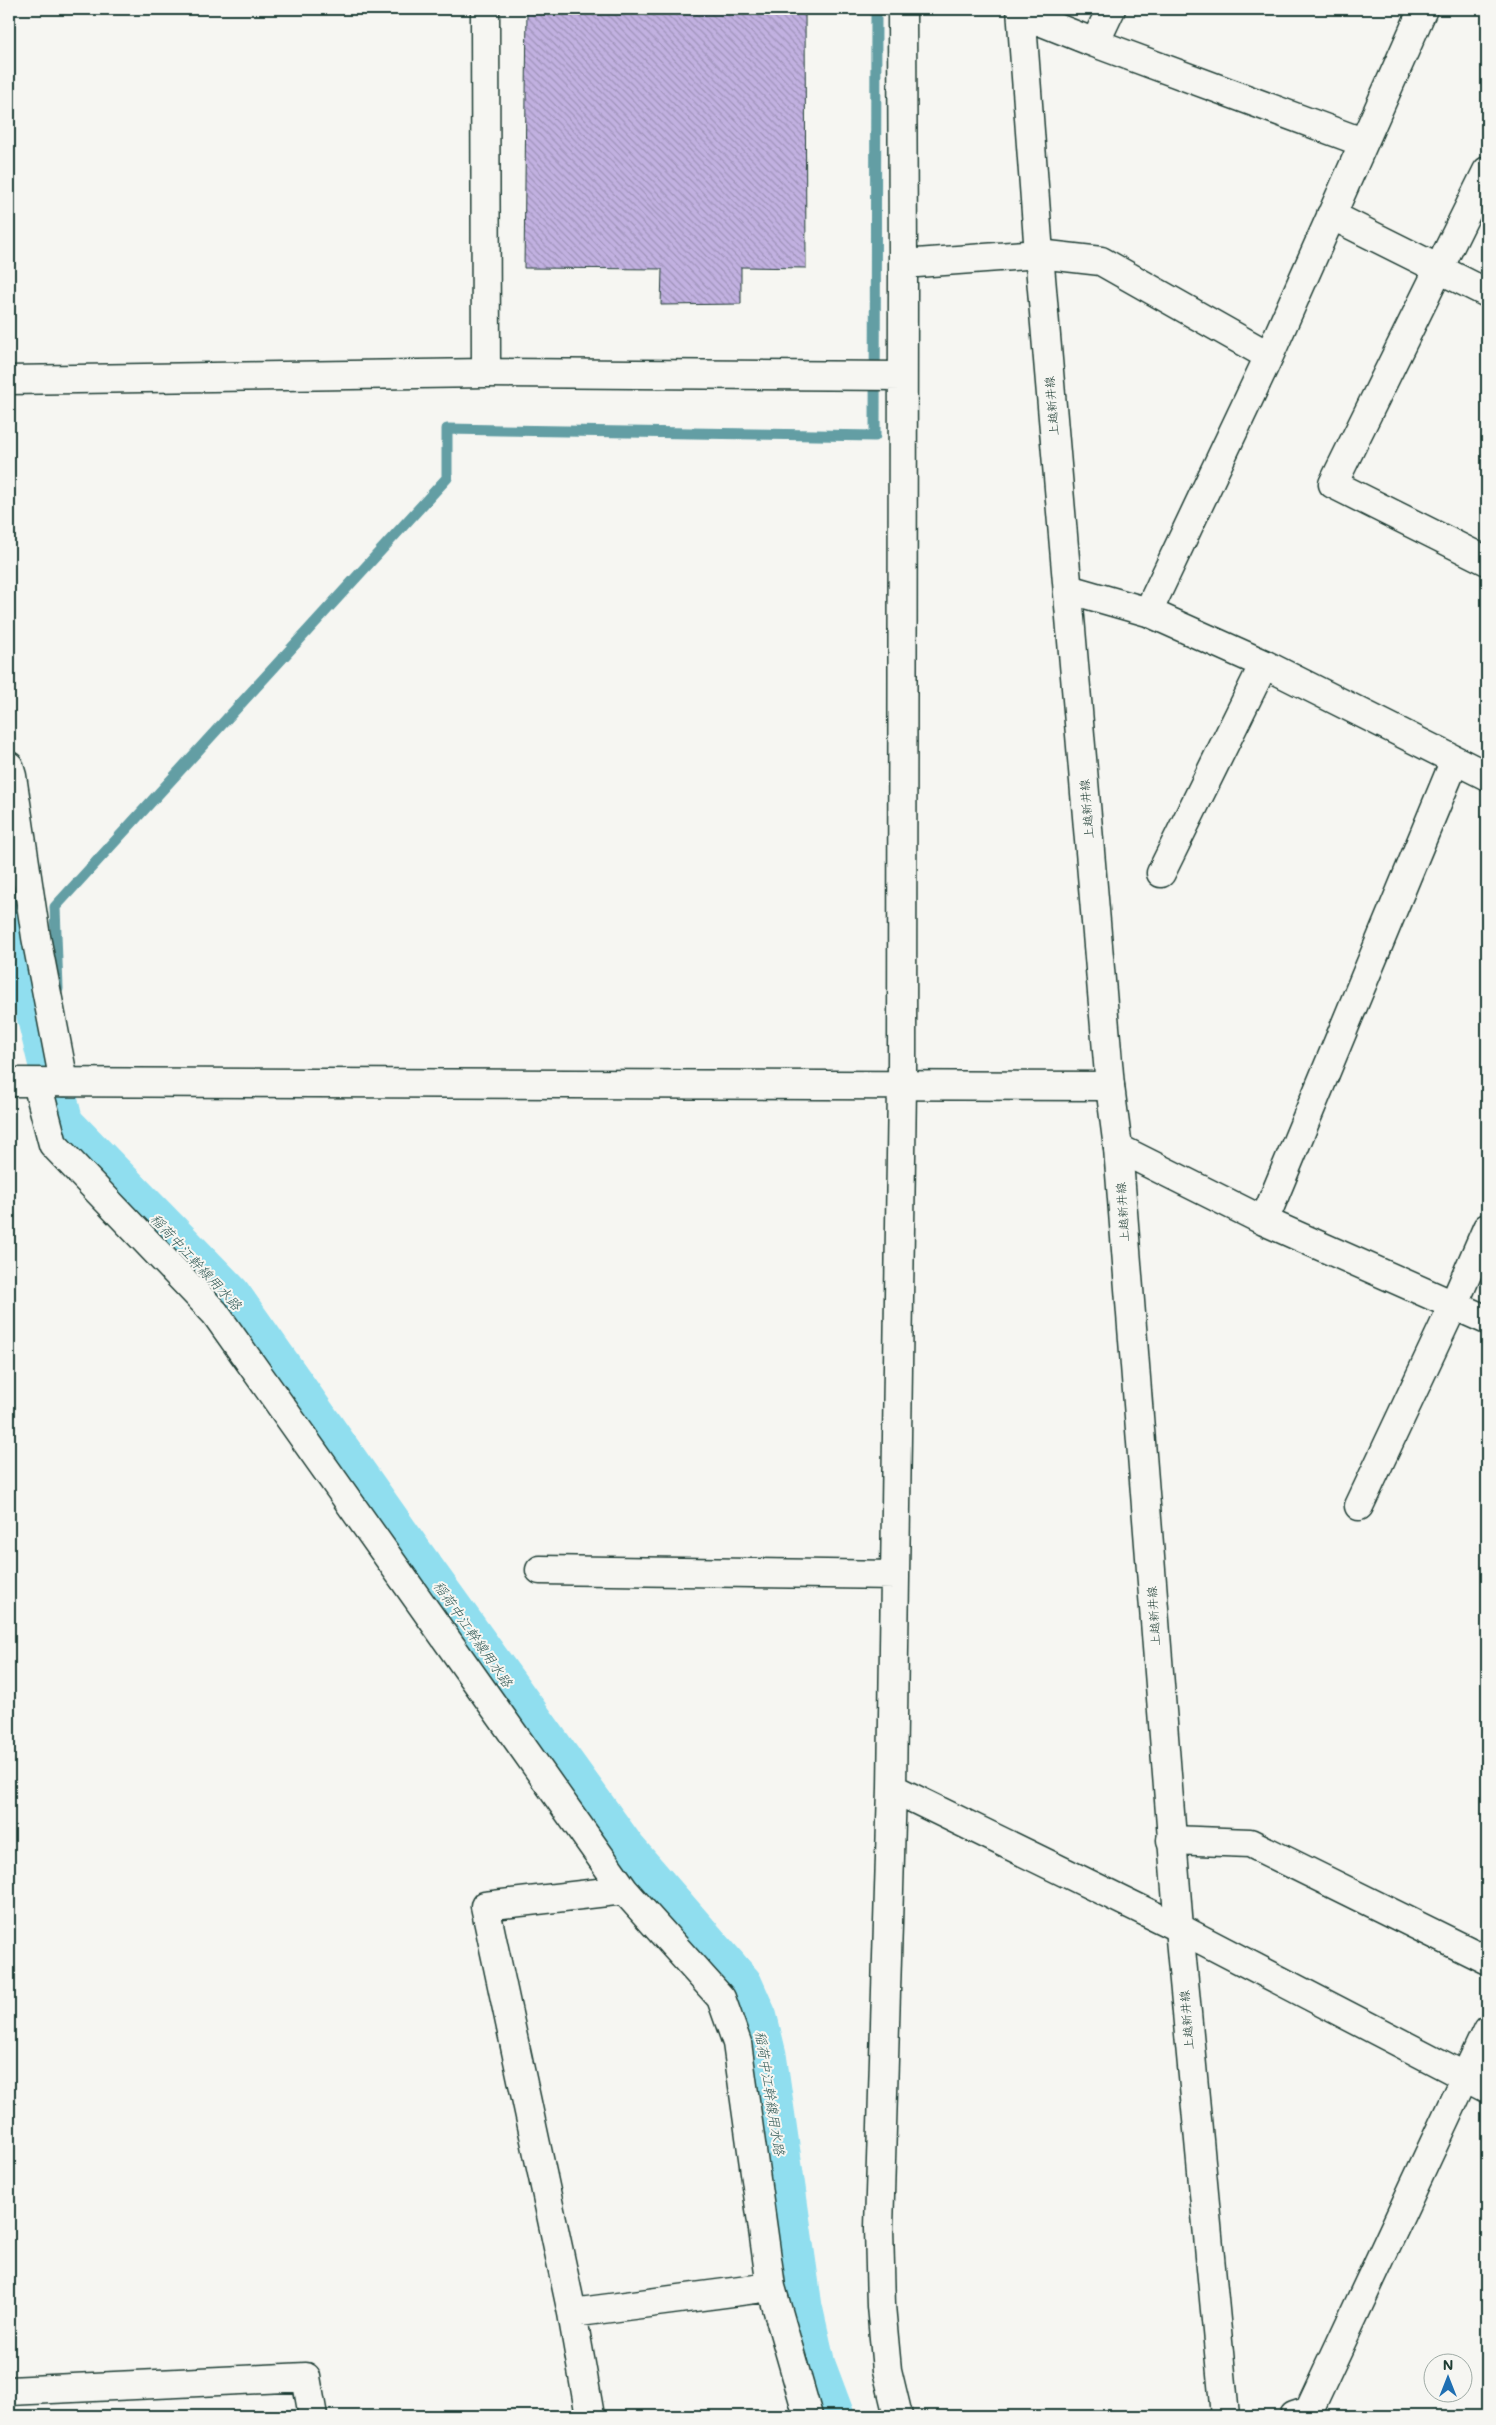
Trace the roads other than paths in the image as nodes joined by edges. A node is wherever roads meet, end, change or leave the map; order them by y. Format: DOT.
graph roads {
  1 [pos="485,9"];
  2 [pos="902,9"];
  3 [pos="1111,9"];
  4 [pos="1423,9"];
  5 [pos="1021,12"];
  6 [pos="1095,44"];
  7 [pos="1362,142"];
  8 [pos="1487,170"];
  9 [pos="1331,215"];
  10 [pos="1039,254"];
  11 [pos="903,264"];
  12 [pos="1439,269"];
  13 [pos="1487,293"];
  14 [pos="1268,356"];
  15 [pos="486,373"];
  16 [pos="902,376"];
  17 [pos="9,380"];
  18 [pos="1487,561"];
  19 [pos="1068,590"];
  20 [pos="1148,612"];
  21 [pos="1264,664"];
  22 [pos="1455,760"];
  23 [pos="9,766"];
  24 [pos="1487,776"];
  25 [pos="1160,873"];
  26 [pos="9,1082"];
  27 [pos="64,1082"];
  28 [pos="36,1083"];
  29 [pos="902,1086"];
  30 [pos="1110,1086"];
  31 [pos="1118,1148"];
  32 [pos="1264,1221"];
  33 [pos="1487,1228"];
  34 [pos="1454,1304"];
  35 [pos="1487,1320"];
  36 [pos="1359,1506"];
  37 [pos="540,1570"];
  38 [pos="896,1575"];
  39 [pos="892,1788"];
  40 [pos="1171,1840"];
  41 [pos="624,1890"];
  42 [pos="1179,1928"];
  43 [pos="1487,1960"];
  44 [pos="1487,2030"];
  45 [pos="1477,2083"];
  46 [pos="771,2287"];
  47 [pos="572,2313"];
  48 [pos="9,2391"];
  49 [pos="313,2416"];
  50 [pos="590,2416"];
  51 [pos="808,2416"];
  52 [pos="898,2416"];
  53 [pos="1225,2416"];
  54 [pos="1294,2416"];
  1 -- 15 [label="street"];
  2 -- 11 [label="street"];
  3 -- 6 [label="street"];
  4 -- 7 [label="street"];
  5 -- 6 [label="street"];
  5 -- 10 [label="street, 上越新井線"];
  6 -- 7 [label="street"];
  7 -- 9 [label="street"];
  8 -- 12 [label="street"];
  9 -- 12 [label="street"];
  9 -- 14 [label="street"];
  10 -- 11 [label="street"];
  10 -- 14 [label="street"];
  10 -- 19 [label="street, 上越新井線"];
  11 -- 16 [label="street"];
  12 -- 13 [label="street"];
  12 -- 18 [label="street"];
  14 -- 20 [label="street"];
  15 -- 16 [label="street"];
  15 -- 17 [label="street"];
  16 -- 29 [label="street"];
  19 -- 20 [label="street"];
  19 -- 30 [label="street, 上越新井線"];
  20 -- 21 [label="street"];
  21 -- 22 [label="street"];
  21 -- 25 [label="street"];
  22 -- 24 [label="street"];
  22 -- 32 [label="street"];
  23 -- 27 [label="street"];
  26 -- 28 [label="street"];
  27 -- 28 [label="street"];
  27 -- 29 [label="street"];
  28 -- 41 [label="street"];
  29 -- 30 [label="street"];
  29 -- 38 [label="street"];
  30 -- 31 [label="street, 上越新井線"];
  31 -- 32 [label="street"];
  31 -- 40 [label="street, 上越新井線"];
  32 -- 34 [label="street"];
  33 -- 34 [label="street"];
  34 -- 35 [label="street"];
  34 -- 36 [label="street"];
  37 -- 38 [label="street"];
  38 -- 39 [label="street"];
  39 -- 42 [label="street"];
  39 -- 52 [label="street"];
  40 -- 42 [label="street, 上越新井線"];
  40 -- 43 [label="street"];
  41 -- 46 [label="street"];
  41 -- 47 [label="street"];
  42 -- 45 [label="street"];
  42 -- 53 [label="street, 上越新井線"];
  44 -- 45 [label="street"];
  45 -- 54 [label="street"];
  46 -- 47 [label="street"];
  46 -- 51 [label="street"];
  47 -- 50 [label="street"];
  48 -- 49 [label="street"];
}
